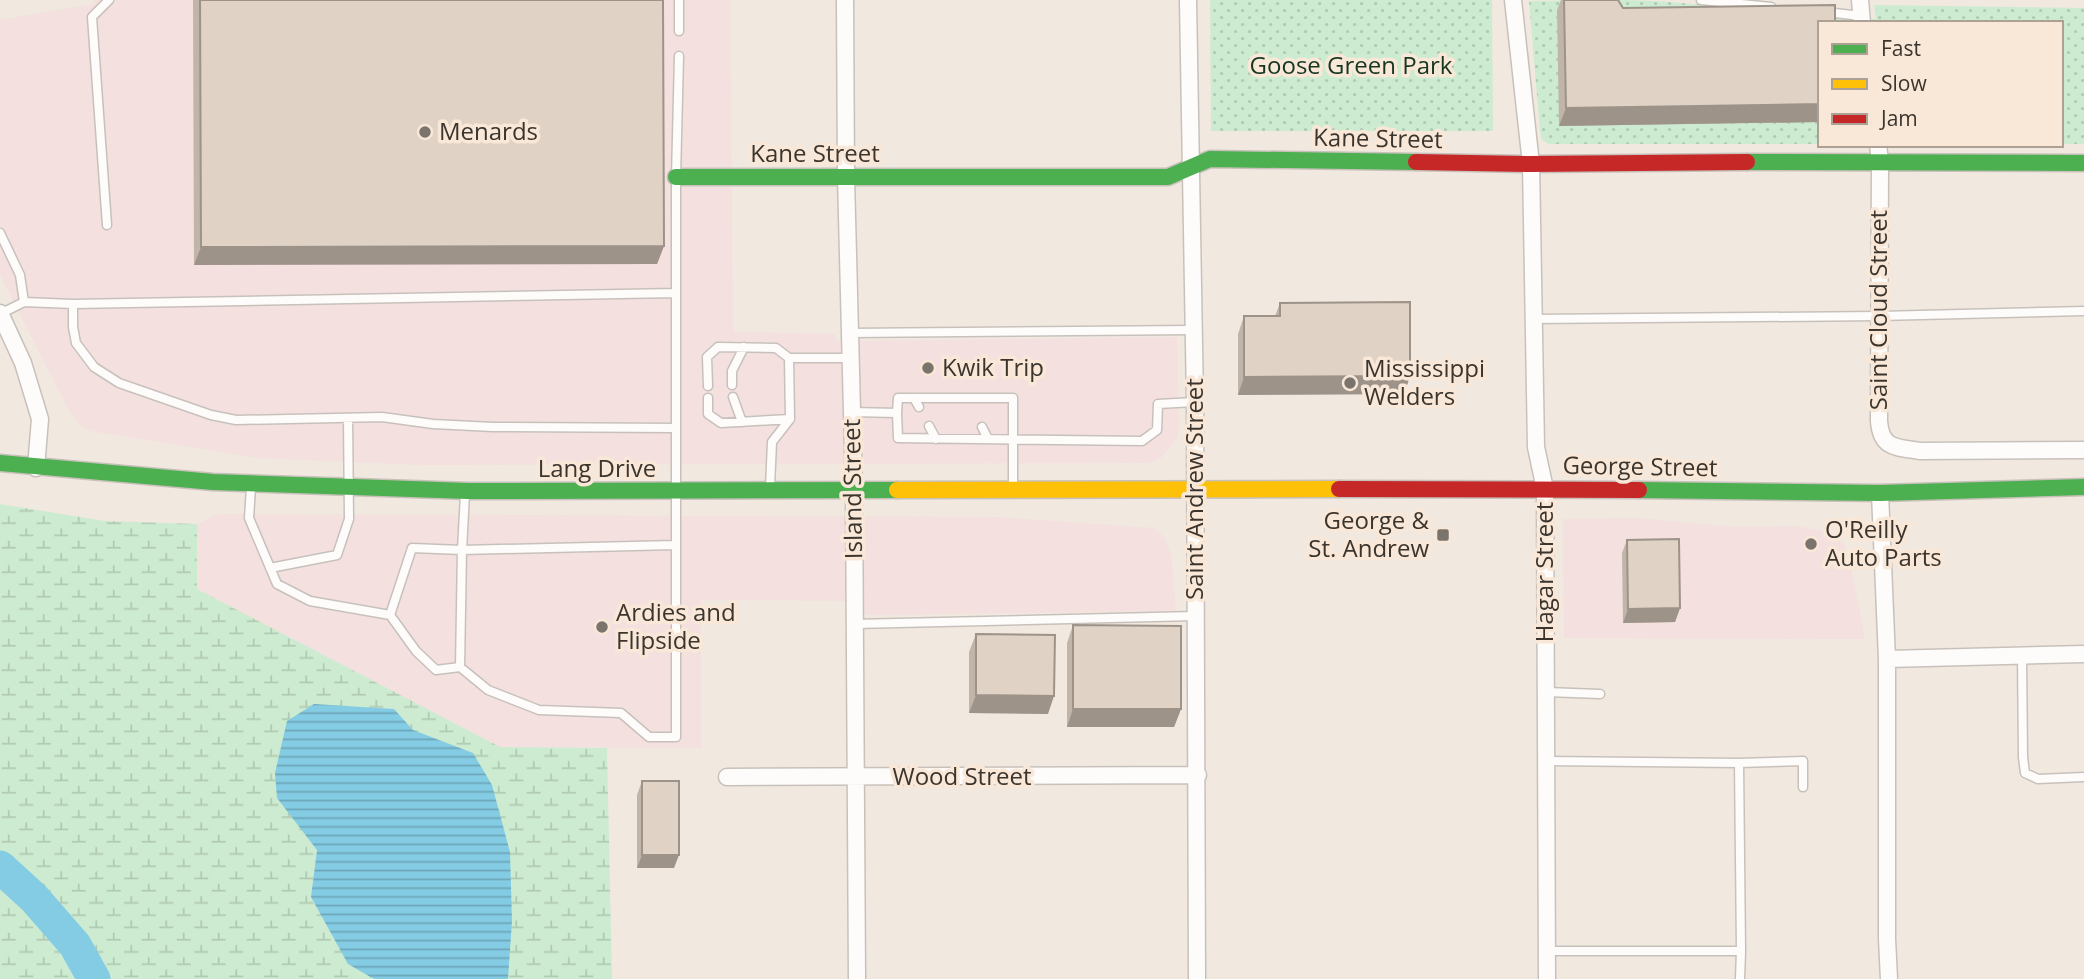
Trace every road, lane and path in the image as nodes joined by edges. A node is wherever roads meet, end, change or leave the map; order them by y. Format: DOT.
graph roads {
  1 [pos="109,0"];
  2 [pos="679,0"];
  3 [pos="845,0"];
  4 [pos="1188,0"];
  5 [pos="1513,0"];
  6 [pos="1701,0"];
  7 [pos="1784,8"];
  8 [pos="1812,11"];
  9 [pos="1861,13"];
  10 [pos="679,31"];
  11 [pos="679,56"];
  12 [pos="1879,153"];
  13 [pos="2084,163"];
  14 [pos="1531,164"];
  15 [pos="1192,167"];
  16 [pos="676,177"];
  17 [pos="846,177"];
  18 [pos="107,225"];
  19 [pos="0,233"];
  20 [pos="676,293"];
  21 [pos="24,302"];
  22 [pos="72,304"];
  23 [pos="2084,311"];
  24 [pos="0,314"];
  25 [pos="1879,316"];
  26 [pos="1534,319"];
  27 [pos="1193,330"];
  28 [pos="850,333"];
  29 [pos="744,347"];
  30 [pos="789,358"];
  31 [pos="851,358"];
  32 [pos="708,386"];
  33 [pos="732,386"];
  34 [pos="733,397"];
  35 [pos="708,398"];
  36 [pos="914,398"];
  37 [pos="942,398"];
  38 [pos="1195,402"];
  39 [pos="919,407"];
  40 [pos="947,407"];
  41 [pos="852,412"];
  42 [pos="897,413"];
  43 [pos="348,418"];
  44 [pos="790,419"];
  45 [pos="742,422"];
  46 [pos="929,426"];
  47 [pos="957,427"];
  48 [pos="982,427"];
  49 [pos="676,428"];
  50 [pos="936,439"];
  51 [pos="963,439"];
  52 [pos="988,439"];
  53 [pos="1013,439"];
  54 [pos="2084,450"];
  55 [pos="0,463"];
  56 [pos="36,468"];
  57 [pos="251,483"];
  58 [pos="349,487"];
  59 [pos="2084,487"];
  60 [pos="854,489"];
  61 [pos="1013,489"];
  62 [pos="1545,489"];
  63 [pos="770,490"];
  64 [pos="465,491"];
  65 [pos="1195,491"];
  66 [pos="676,492"];
  67 [pos="1880,493"];
  68 [pos="675,545"];
  69 [pos="462,550"];
  70 [pos="270,568"];
  71 [pos="390,615"];
  72 [pos="1196,616"];
  73 [pos="854,624"];
  74 [pos="2084,654"];
  75 [pos="2022,655"];
  76 [pos="1886,659"];
  77 [pos="460,667"];
  78 [pos="1546,692"];
  79 [pos="1600,694"];
  80 [pos="1546,761"];
  81 [pos="1739,762"];
  82 [pos="1198,775"];
  83 [pos="727,777"];
  84 [pos="2084,777"];
  85 [pos="855,778"];
  86 [pos="1803,787"];
  87 [pos="1547,951"];
  88 [pos="1741,951"];
  89 [pos="857,979"];
  90 [pos="1197,979"];
  91 [pos="1547,979"];
  92 [pos="1740,979"];
  93 [pos="1889,979"];
  1 -- 18 [label="lane"];
  2 -- 10 [label="lane"];
  3 -- 17 [label="street, Island Street"];
  4 -- 15 [label="street, Saint Andrew Street"];
  5 -- 14 [label="street, Hagar Street"];
  6 -- 7 [label="lane"];
  8 -- 9 [label="lane"];
  11 -- 16 [label="lane"];
  12 -- 13 [label="main road, Kane Street"];
  12 -- 14 [label="main road, Kane Street"];
  12 -- 25 [label="street, Saint Cloud Street"];
  14 -- 15 [label="main road, Kane Street"];
  14 -- 26 [label="street, Hagar Street"];
  15 -- 17 [label="main road, Kane Street"];
  15 -- 27 [label="street, Saint Andrew Street"];
  16 -- 17 [label="main road, Kane Street"];
  16 -- 20 [label="lane"];
  17 -- 28 [label="street, Island Street"];
  19 -- 21 [label="lane"];
  20 -- 22 [label="lane"];
  20 -- 49 [label="lane"];
  21 -- 22 [label="lane"];
  21 -- 24 [label="lane"];
  22 -- 43 [label="lane"];
  23 -- 25 [label="lane"];
  24 -- 56 [label="street"];
  25 -- 26 [label="lane"];
  25 -- 54 [label="street, Saint Cloud Street"];
  26 -- 62 [label="street, Hagar Street"];
  27 -- 28 [label="lane"];
  27 -- 38 [label="street, Saint Andrew Street"];
  28 -- 31 [label="street, Island Street"];
  29 -- 30 [label="lane"];
  29 -- 32 [label="lane"];
  29 -- 33 [label="lane"];
  30 -- 31 [label="lane"];
  30 -- 44 [label="lane"];
  31 -- 41 [label="street, Island Street"];
  34 -- 45 [label="lane"];
  35 -- 45 [label="lane"];
  36 -- 37 [label="lane"];
  36 -- 39 [label="lane"];
  36 -- 42 [label="lane"];
  37 -- 40 [label="lane"];
  37 -- 53 [label="lane"];
  38 -- 53 [label="lane"];
  38 -- 65 [label="street, Saint Andrew Street"];
  41 -- 42 [label="lane"];
  41 -- 60 [label="street, Island Street"];
  42 -- 50 [label="lane"];
  43 -- 49 [label="lane"];
  43 -- 58 [label="lane"];
  44 -- 45 [label="lane"];
  44 -- 63 [label="lane"];
  46 -- 50 [label="lane"];
  47 -- 51 [label="lane"];
  48 -- 52 [label="lane"];
  49 -- 66 [label="lane"];
  50 -- 51 [label="lane"];
  51 -- 52 [label="lane"];
  52 -- 53 [label="lane"];
  53 -- 61 [label="lane"];
  55 -- 56 [label="main road, Lang Drive"];
  56 -- 57 [label="main road, Lang Drive"];
  57 -- 58 [label="main road, Lang Drive"];
  57 -- 70 [label="lane"];
  58 -- 64 [label="main road, Lang Drive"];
  58 -- 70 [label="lane"];
  59 -- 67 [label="main road, George Street"];
  60 -- 61 [label="main road, Lang Drive"];
  60 -- 63 [label="main road, Lang Drive"];
  60 -- 73 [label="street, Island Street"];
  61 -- 65 [label="main road, Lang Drive"];
  62 -- 65 [label="main road, George Street"];
  62 -- 67 [label="main road, George Street"];
  62 -- 78 [label="street, Hagar Street"];
  63 -- 66 [label="main road, Lang Drive"];
  64 -- 66 [label="main road, Lang Drive"];
  64 -- 69 [label="lane"];
  65 -- 72 [label="street, Saint Andrew Street"];
  66 -- 68 [label="lane"];
  67 -- 76 [label="street"];
  68 -- 69 [label="lane"];
  68 -- 77 [label="lane"];
  69 -- 71 [label="lane"];
  69 -- 77 [label="lane"];
  70 -- 71 [label="lane"];
  71 -- 77 [label="lane"];
  72 -- 73 [label="lane"];
  72 -- 82 [label="street, Saint Andrew Street"];
  73 -- 85 [label="street, Island Street"];
  74 -- 75 [label="street"];
  75 -- 76 [label="street"];
  75 -- 84 [label="lane"];
  76 -- 93 [label="street"];
  78 -- 79 [label="lane"];
  78 -- 80 [label="street, Hagar Street"];
  80 -- 81 [label="lane"];
  80 -- 87 [label="street, Hagar Street"];
  81 -- 86 [label="lane"];
  81 -- 88 [label="lane"];
  82 -- 85 [label="street, Wood Street"];
  82 -- 90 [label="street, Saint Andrew Street"];
  83 -- 85 [label="street, Wood Street"];
  85 -- 89 [label="street, Island Street"];
  87 -- 88 [label="lane"];
  87 -- 91 [label="street, Hagar Street"];
  88 -- 92 [label="lane"];
}
